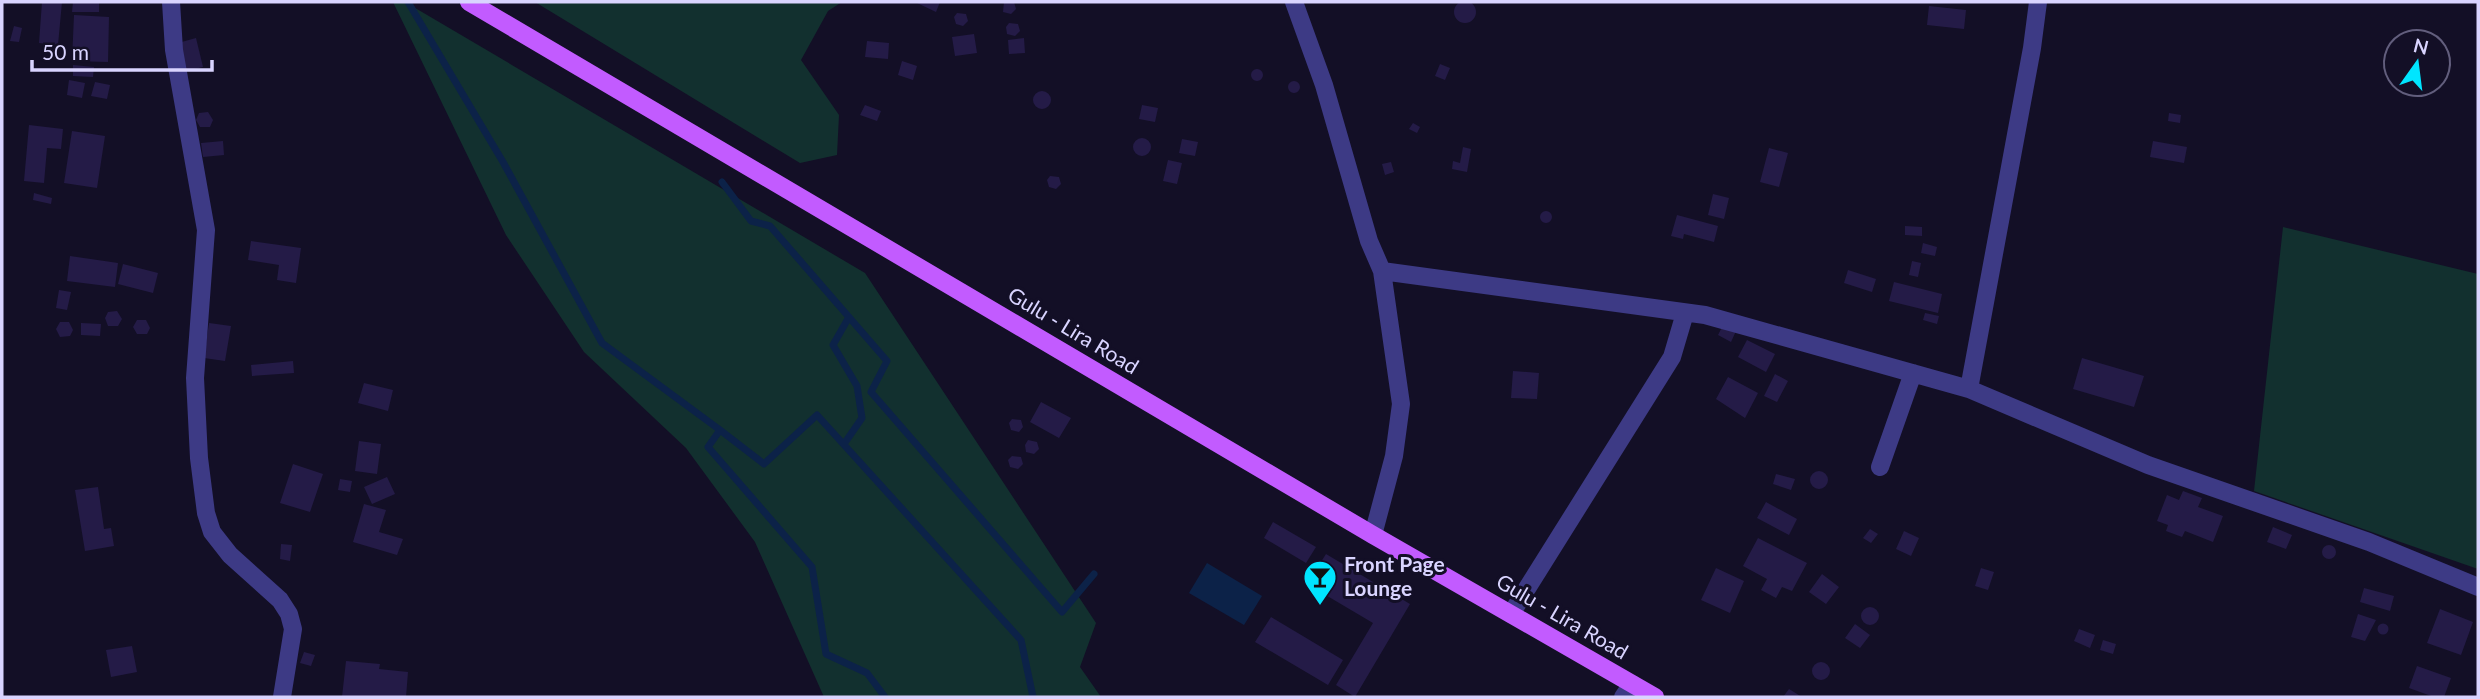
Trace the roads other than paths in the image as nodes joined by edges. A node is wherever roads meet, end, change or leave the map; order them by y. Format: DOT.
graph roads {
  1 [pos="171,2"];
  2 [pos="469,2"];
  3 [pos="1294,2"];
  4 [pos="2038,2"];
  5 [pos="1382,271"];
  6 [pos="1685,313"];
  7 [pos="1913,373"];
  8 [pos="1969,389"];
  9 [pos="1880,467"];
  10 [pos="1373,535"];
  11 [pos="2478,587"];
  12 [pos="1511,614"];
  13 [pos="1628,691"];
  14 [pos="282,697"];
  15 [pos="1655,697"];
  1 -- 14 [label="street"];
  2 -- 10 [label="main road, Gulu - Lira Road"];
  3 -- 5 [label="street"];
  4 -- 8 [label="street"];
  5 -- 6 [label="street"];
  5 -- 10 [label="street"];
  6 -- 7 [label="street"];
  6 -- 12 [label="street"];
  7 -- 8 [label="street"];
  7 -- 9 [label="street"];
  8 -- 11 [label="street"];
  10 -- 12 [label="main road, Gulu - Lira Road"];
  12 -- 13 [label="main road, Gulu - Lira Road"];
  13 -- 15 [label="main road, Gulu - Lira Road"];
}
